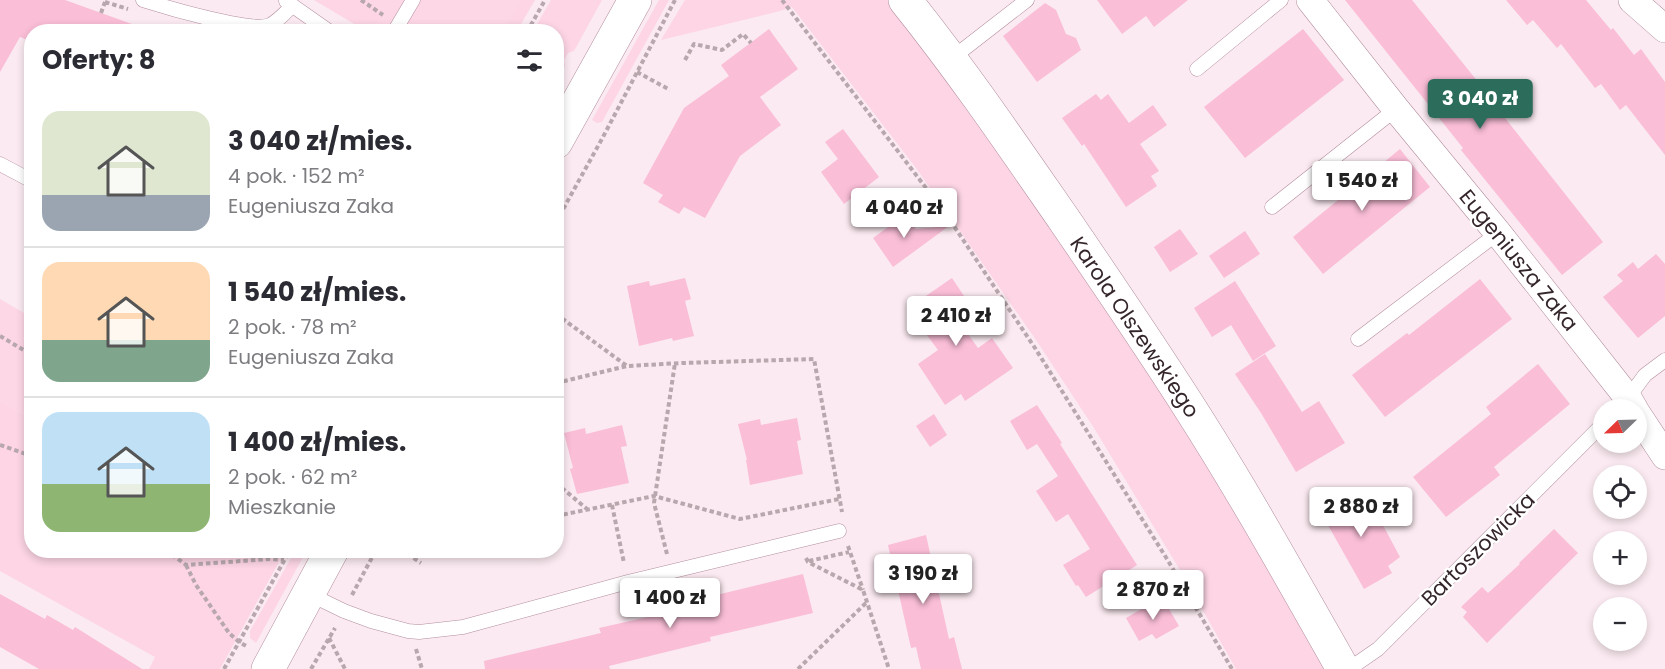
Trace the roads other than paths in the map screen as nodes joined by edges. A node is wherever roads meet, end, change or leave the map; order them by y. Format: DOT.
graph roads {
  1 [pos="143,0"];
  2 [pos="413,0"];
  3 [pos="634,0"];
  4 [pos="905,0"];
  5 [pos="1027,0"];
  6 [pos="1281,0"];
  7 [pos="1310,0"];
  8 [pos="1632,0"];
  9 [pos="288,3"];
  10 [pos="240,24"];
  11 [pos="270,24"];
  12 [pos="318,24"];
  13 [pos="399,24"];
  14 [pos="1665,29"];
  15 [pos="951,59"];
  16 [pos="1197,69"];
  17 [pos="1396,108"];
  18 [pos="564,127"];
  19 [pos="0,164"];
  20 [pos="24,177"];
  21 [pos="1272,207"];
  22 [pos="1498,233"];
  23 [pos="1358,339"];
  24 [pos="1665,360"];
  25 [pos="1623,399"];
  26 [pos="1633,399"];
  27 [pos="1647,432"];
  28 [pos="1593,434"];
  29 [pos="1665,456"];
  30 [pos="843,531"];
  31 [pos="328,558"];
  32 [pos="309,594"];
  33 [pos="268,669"];
  34 [pos="1343,669"];
  35 [pos="1349,669"];
  1 -- 10 [label="lane"];
  2 -- 13 [label="lane"];
  3 -- 18 [label="street"];
  4 -- 15 [label="street, Karola Olszewskiego"];
  5 -- 15 [label="lane"];
  6 -- 16 [label="lane"];
  7 -- 17 [label="street, Eugeniusza Zaka"];
  8 -- 14 [label="street"];
  9 -- 11 [label="lane"];
  9 -- 12 [label="lane"];
  15 -- 34 [label="street, Karola Olszewskiego"];
  17 -- 21 [label="lane"];
  17 -- 22 [label="street, Eugeniusza Zaka"];
  19 -- 20 [label="lane"];
  22 -- 23 [label="lane"];
  22 -- 25 [label="street, Eugeniusza Zaka"];
  24 -- 26 [label="lane"];
  27 -- 29 [label="street, Eugeniusza Zaka"];
  28 -- 35 [label="lane, Bartoszowicka"];
  30 -- 32 [label="lane"];
  31 -- 32 [label="street"];
  32 -- 33 [label="street"];
}
